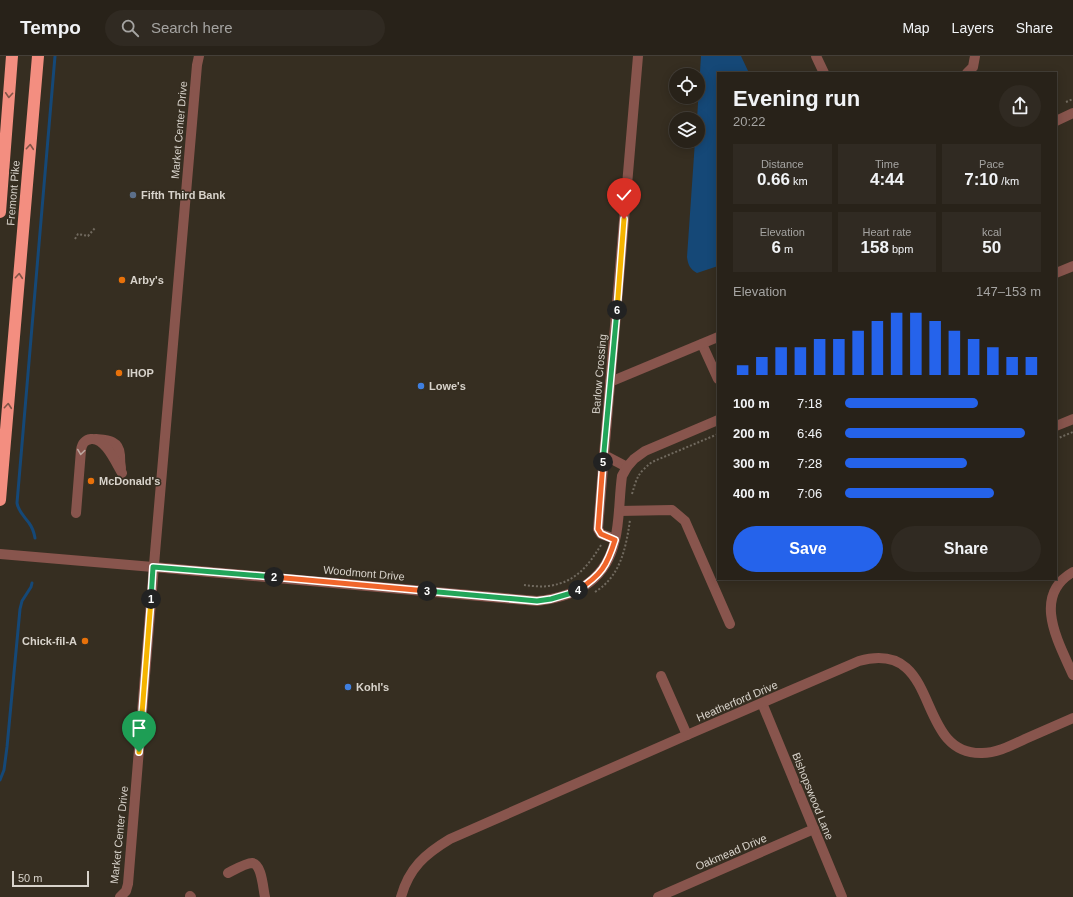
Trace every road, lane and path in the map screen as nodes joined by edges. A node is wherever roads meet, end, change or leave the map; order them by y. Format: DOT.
graph roads {
  1 [pos="12,56"];
  2 [pos="38,56"];
  3 [pos="199,56"];
  4 [pos="638,56"];
  5 [pos="816,56"];
  6 [pos="975,56"];
  7 [pos="824,72"];
  8 [pos="969,72"];
  9 [pos="1073,99"];
  10 [pos="1066,102"];
  11 [pos="1073,113"];
  12 [pos="1057,120"];
  13 [pos="0,212"];
  14 [pos="95,228"];
  15 [pos="75,239"];
  16 [pos="1073,266"];
  17 [pos="1057,273"];
  18 [pos="717,337"];
  19 [pos="702,344"];
  20 [pos="717,377"];
  21 [pos="610,382"];
  22 [pos="1073,419"];
  23 [pos="717,420"];
  24 [pos="1057,426"];
  25 [pos="1073,432"];
  26 [pos="717,434"];
  27 [pos="1057,439"];
  28 [pos="604,455"];
  29 [pos="626,467"];
  30 [pos="122,474"];
  31 [pos="632,494"];
  32 [pos="0,500"];
  33 [pos="619,511"];
  34 [pos="76,513"];
  35 [pos="615,540"];
  36 [pos="601,544"];
  37 [pos="0,554"];
  38 [pos="153,567"];
  39 [pos="1073,572"];
  40 [pos="524,585"];
  41 [pos="730,624"];
  42 [pos="1073,675"];
  43 [pos="661,676"];
  44 [pos="762,703"];
  45 [pos="1073,718"];
  46 [pos="687,735"];
  47 [pos="814,829"];
  48 [pos="228,873"];
  49 [pos="120,897"];
  50 [pos="265,897"];
  51 [pos="401,897"];
  52 [pos="658,897"];
  53 [pos="842,897"];
  1 -- 13 [label="highway, Fremont Pike, one-way"];
  32 -- 2 [label="highway, Fremont Pike, one-way"];
  3 -- 38 [label="street, Market Center Drive"];
  4 -- 21 [label="street, Barlow Crossing"];
  5 -- 7 [label="street"];
  6 -- 8 [label="street"];
  9 -- 10 [label="path"];
  11 -- 12 [label="street"];
  14 -- 15 [label="path"];
  16 -- 17 [label="street"];
  18 -- 19 [label="street"];
  19 -- 20 [label="street"];
  19 -- 21 [label="street"];
  21 -- 28 [label="street, Barlow Crossing"];
  22 -- 24 [label="street"];
  23 -- 29 [label="street"];
  25 -- 27 [label="path"];
  26 -- 31 [label="path"];
  28 -- 29 [label="street"];
  28 -- 35 [label="street, Barlow Crossing"];
  29 -- 33 [label="street, Woodmont Drive"];
  30 -- 34 [label="street, one-way"];
  33 -- 35 [label="street, Woodmont Drive"];
  33 -- 41 [label="street"];
  35 -- 38 [label="street, Woodmont Drive"];
  36 -- 40 [label="path"];
  37 -- 38 [label="street, Woodmont Drive"];
  38 -- 49 [label="street, Market Center Drive"];
  39 -- 42 [label="street"];
  43 -- 46 [label="street"];
  44 -- 45 [label="street, Heatherford Drive"];
  44 -- 46 [label="street, Heatherford Drive"];
  44 -- 47 [label="street, Bishopswood Lane"];
  46 -- 51 [label="street, Heatherford Drive"];
  47 -- 52 [label="street, Oakmead Drive"];
  47 -- 53 [label="street, Bishopswood Lane"];
  48 -- 50 [label="street"];
}
